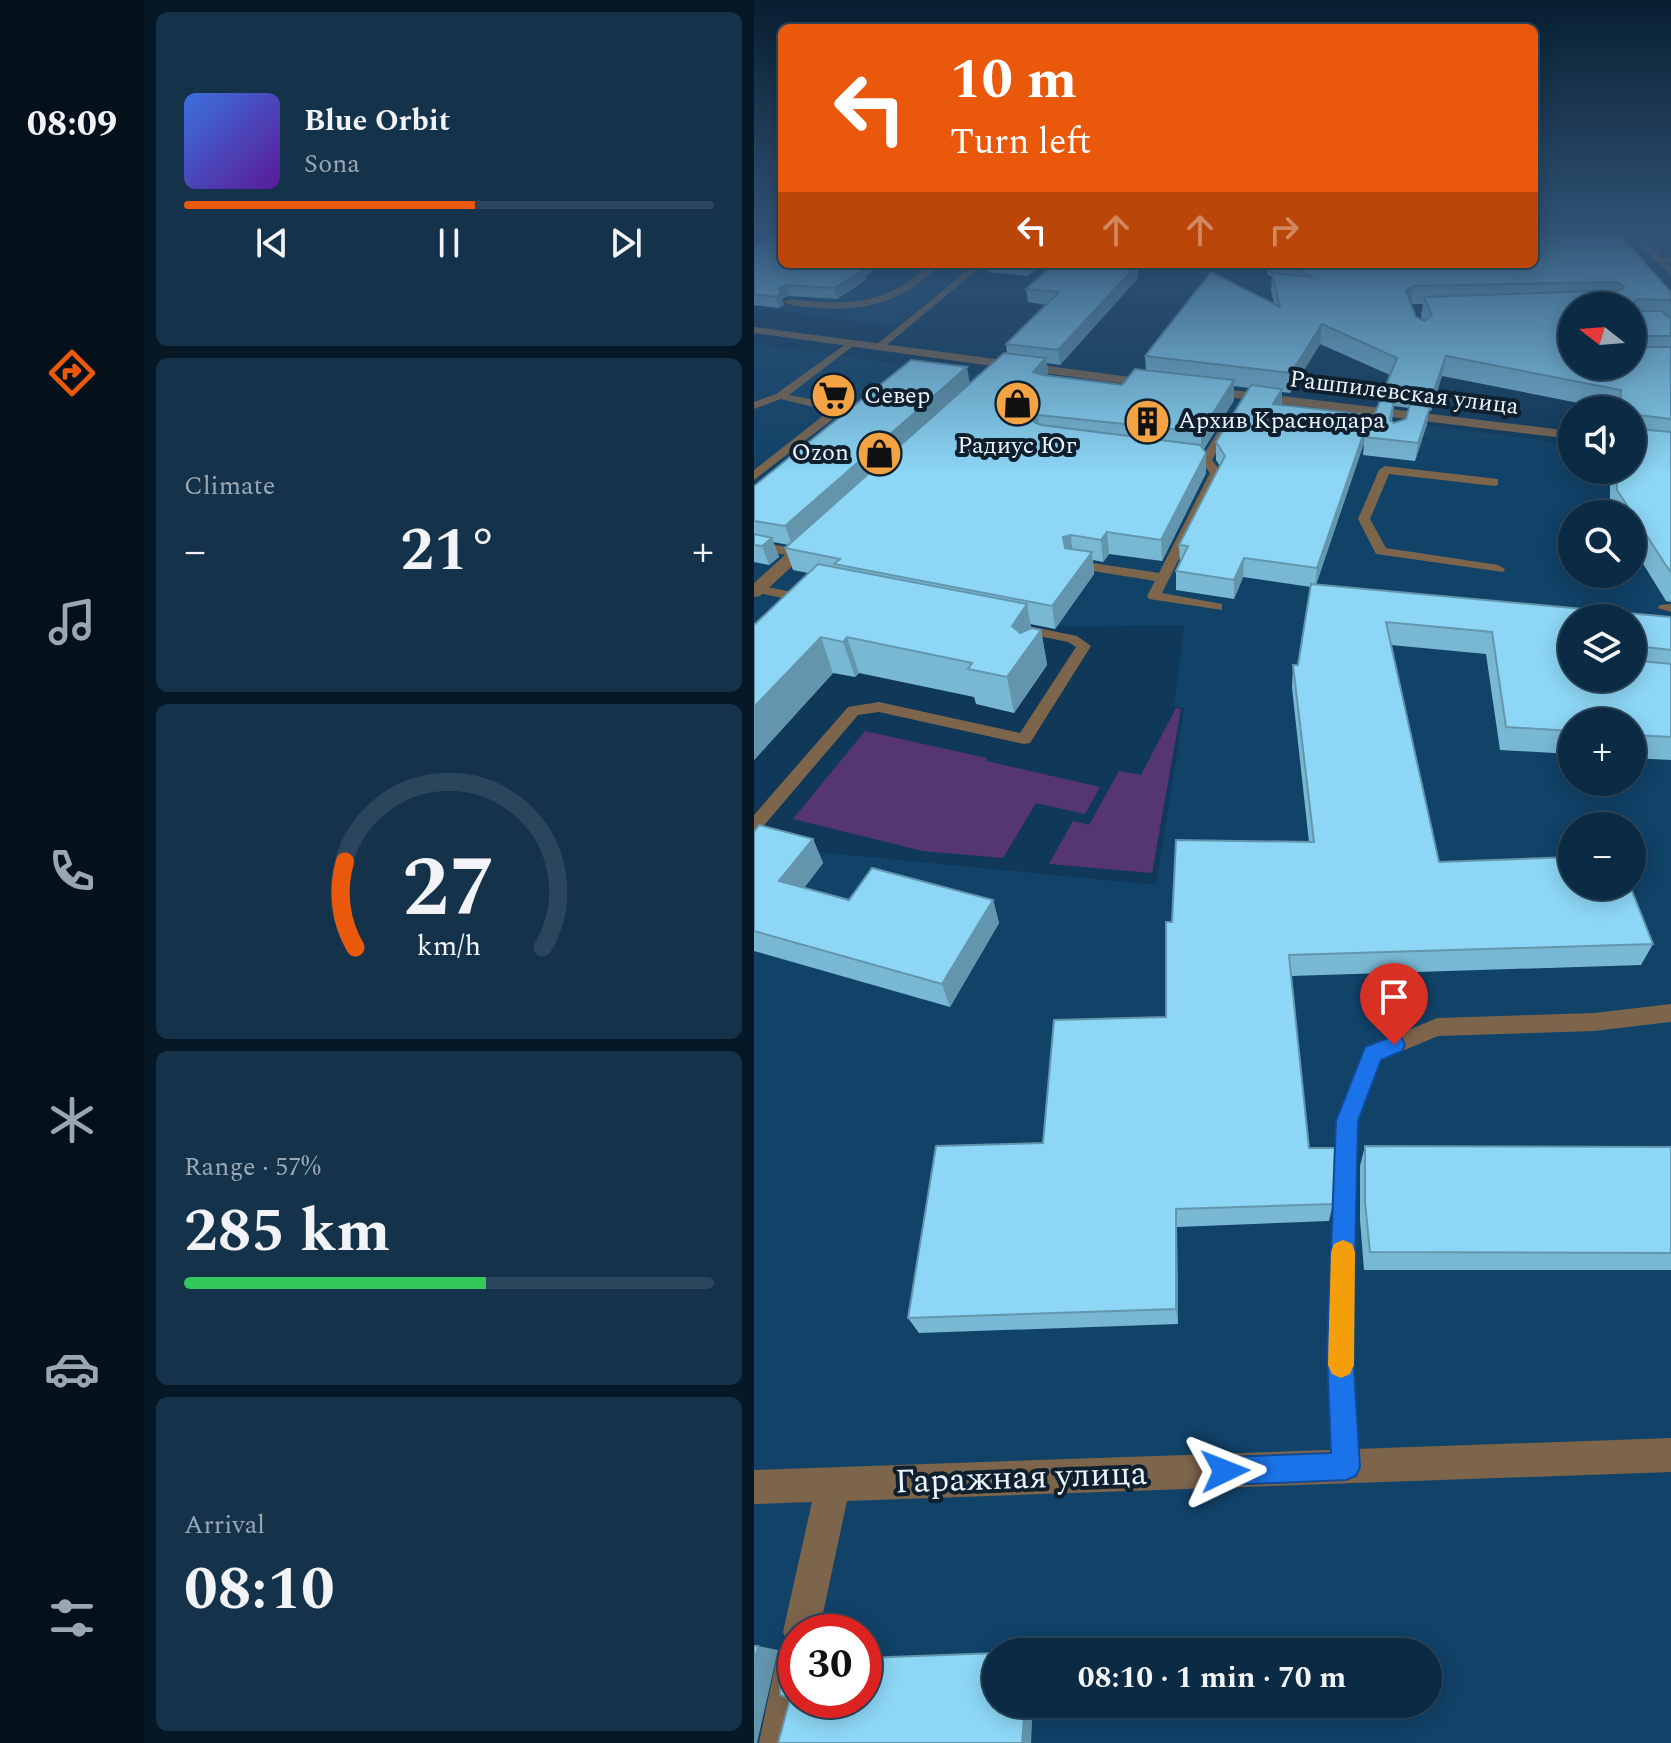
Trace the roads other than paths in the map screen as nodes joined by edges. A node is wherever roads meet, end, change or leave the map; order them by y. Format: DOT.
graph roads {
  1 [pos="923,311"];
  2 [pos="754,330"];
  3 [pos="850,344"];
  4 [pos="878,348"];
  5 [pos="1004,365"];
  6 [pos="986,382"];
  7 [pos="1170,386"];
  8 [pos="1185,388"];
  9 [pos="1246,395"];
  10 [pos="780,396"];
  11 [pos="754,406"];
  12 [pos="1558,434"];
  13 [pos="1176,457"];
  14 [pos="1206,460"];
  15 [pos="754,476"];
  16 [pos="1494,482"];
  17 [pos="820,532"];
  18 [pos="754,545"];
  19 [pos="797,553"];
  20 [pos="1073,564"];
  21 [pos="1498,569"];
  22 [pos="1163,578"];
  23 [pos="819,589"];
  24 [pos="755,590"];
  25 [pos="1217,607"];
  26 [pos="1002,625"];
  27 [pos="1047,634"];
  28 [pos="1035,652"];
  29 [pos="754,826"];
  30 [pos="1671,1013"];
  31 [pos="1671,1455"];
  32 [pos="1346,1467"];
  33 [pos="833,1485"];
  34 [pos="754,1487"];
  35 [pos="805,1614"];
  36 [pos="783,1718"];
  37 [pos="778,1743"];
  1 -- 4 [label="lane"];
  2 -- 3 [label="street"];
  3 -- 4 [label="street"];
  3 -- 10 [label="lane"];
  4 -- 5 [label="street"];
  5 -- 6 [label="street"];
  5 -- 7 [label="street"];
  8 -- 9 [label="street, Рашпилевская улица"];
  9 -- 12 [label="street, Рашпилевская улица"];
  9 -- 14 [label="lane"];
  10 -- 11 [label="lane"];
  10 -- 15 [label="lane"];
  13 -- 14 [label="lane"];
  14 -- 22 [label="lane"];
  16 -- 21 [label="lane"];
  17 -- 19 [label="street"];
  18 -- 19 [label="lane"];
  19 -- 24 [label="street"];
  20 -- 22 [label="lane"];
  22 -- 25 [label="lane"];
  23 -- 24 [label="lane"];
  26 -- 27 [label="lane"];
  27 -- 28 [label="lane"];
  27 -- 29 [label="lane"];
  30 -- 32 [label="lane"];
  31 -- 32 [label="street, Гаражная улица"];
  32 -- 33 [label="street, Гаражная улица"];
  33 -- 34 [label="street, Гаражная улица"];
  33 -- 35 [label="street"];
  36 -- 37 [label="street"];
}
